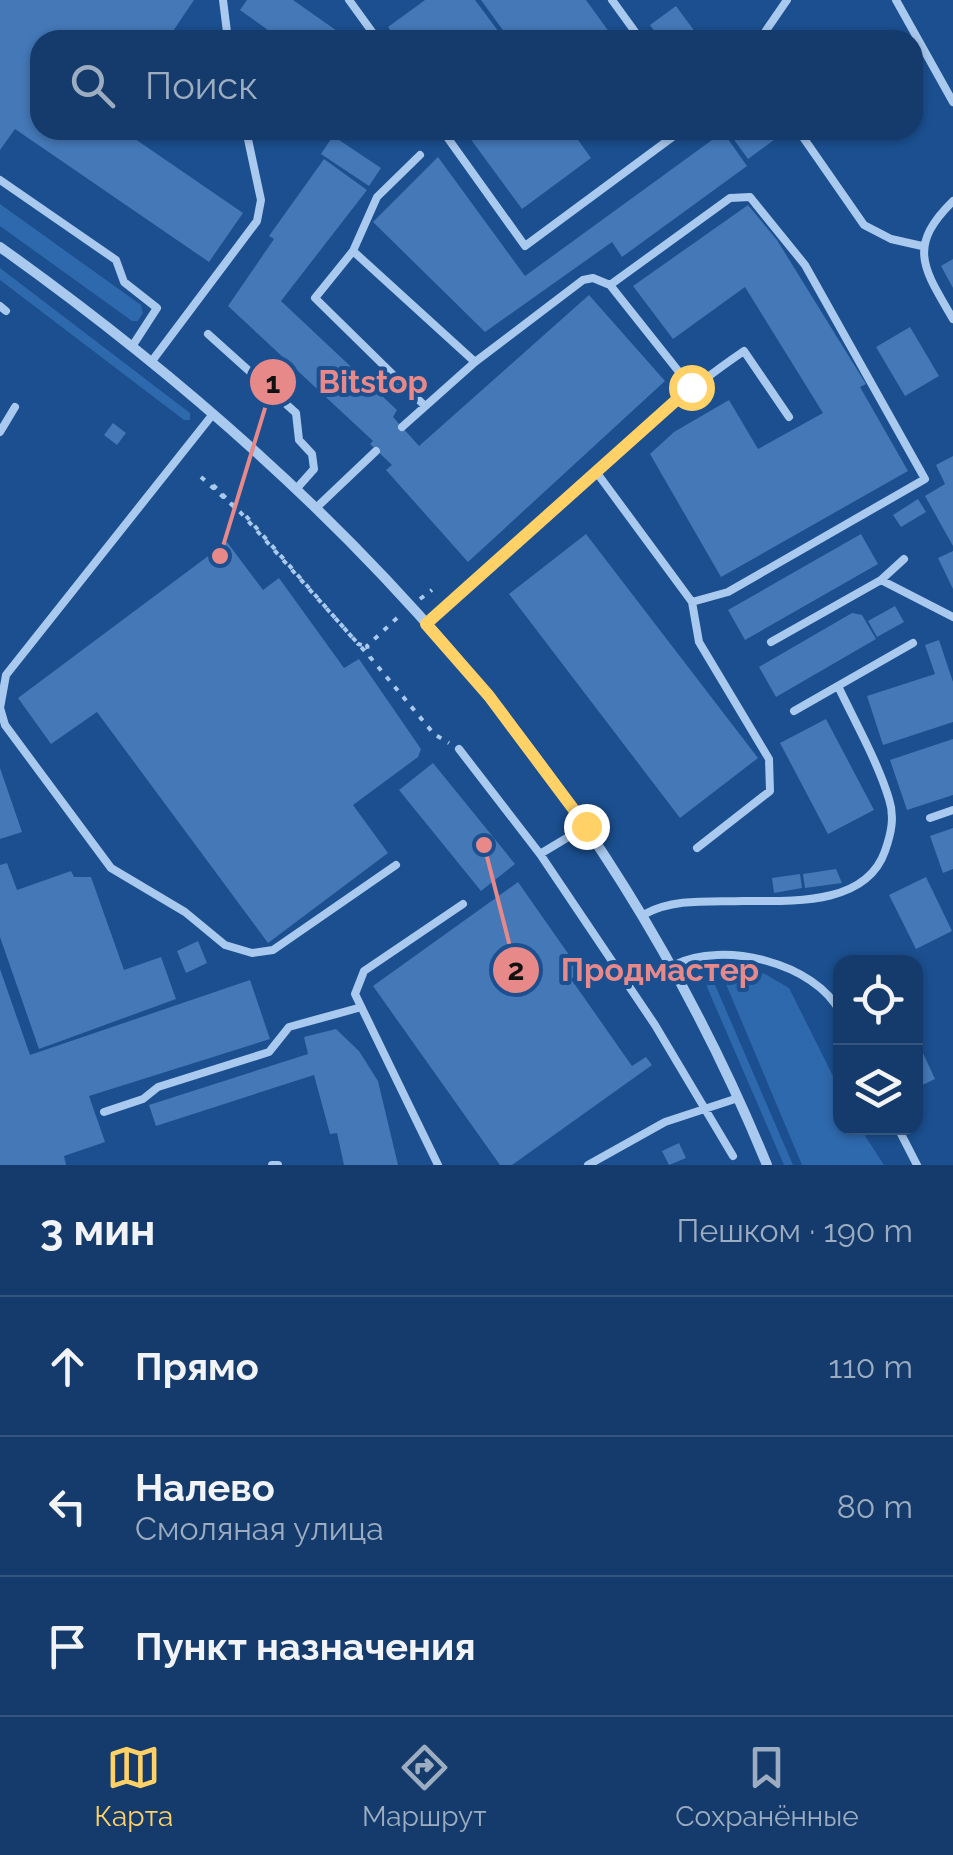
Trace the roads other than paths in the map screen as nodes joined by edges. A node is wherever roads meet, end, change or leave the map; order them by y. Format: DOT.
graph roads {
  1 [pos="222,0"];
  2 [pos="349,0"];
  3 [pos="612,0"];
  4 [pos="787,0"];
  5 [pos="896,0"];
  6 [pos="226,30"];
  7 [pos="371,30"];
  8 [pos="633,30"];
  9 [pos="769,30"];
  10 [pos="914,30"];
  11 [pos="923,46"];
  12 [pos="953,75"];
  13 [pos="944,81"];
  14 [pos="953,102"];
  15 [pos="248,140"];
  16 [pos="449,140"];
  17 [pos="669,140"];
  18 [pos="805,140"];
  19 [pos="420,155"];
  20 [pos="0,180"];
  21 [pos="953,201"];
  22 [pos="922,246"];
  23 [pos="0,247"];
  24 [pos="354,252"];
  25 [pos="610,285"];
  26 [pos="953,319"];
  27 [pos="208,334"];
  28 [pos="133,346"];
  29 [pos="152,361"];
  30 [pos="475,362"];
  31 [pos="691,387"];
  32 [pos="425,406"];
  33 [pos="16,407"];
  34 [pos="216,411"];
  35 [pos="789,416"];
  36 [pos="402,427"];
  37 [pos="0,432"];
  38 [pos="376,451"];
  39 [pos="598,472"];
  40 [pos="298,487"];
  41 [pos="317,506"];
  42 [pos="904,559"];
  43 [pos="882,580"];
  44 [pos="692,602"];
  45 [pos="953,617"];
  46 [pos="426,624"];
  47 [pos="771,642"];
  48 [pos="913,643"];
  49 [pos="838,686"];
  50 [pos="794,710"];
  51 [pos="459,749"];
  52 [pos="953,810"];
  53 [pos="930,818"];
  54 [pos="586,826"];
  55 [pos="697,848"];
  56 [pos="540,854"];
  57 [pos="396,865"];
  58 [pos="463,904"];
  59 [pos="644,914"];
  60 [pos="674,964"];
  61 [pos="833,999"];
  62 [pos="358,1008"];
  63 [pos="739,1098"];
  64 [pos="705,1109"];
  65 [pos="104,1112"];
  66 [pos="902,1135"];
  67 [pos="732,1156"];
  68 [pos="438,1165"];
  69 [pos="588,1165"];
  70 [pos="767,1165"];
  71 [pos="917,1165"];
  1 -- 6 [label="lane"];
  2 -- 7 [label="lane"];
  3 -- 8 [label="lane"];
  4 -- 9 [label="lane"];
  5 -- 10 [label="lane"];
  11 -- 13 [label="lane"];
  12 -- 13 [label="lane"];
  13 -- 14 [label="lane"];
  15 -- 29 [label="lane"];
  16 -- 17 [label="lane"];
  18 -- 22 [label="lane"];
  19 -- 24 [label="lane"];
  20 -- 28 [label="lane"];
  21 -- 22 [label="lane"];
  22 -- 26 [label="lane"];
  23 -- 28 [label="street"];
  24 -- 30 [label="lane"];
  24 -- 32 [label="lane"];
  25 -- 30 [label="lane"];
  25 -- 31 [label="lane"];
  25 -- 44 [label="lane"];
  27 -- 40 [label="lane"];
  28 -- 29 [label="street"];
  29 -- 34 [label="street"];
  30 -- 32 [label="lane"];
  31 -- 35 [label="lane"];
  31 -- 39 [label="lane"];
  32 -- 36 [label="lane"];
  33 -- 37 [label="lane"];
  34 -- 40 [label="street"];
  34 -- 57 [label="lane"];
  38 -- 41 [label="lane"];
  39 -- 44 [label="lane"];
  39 -- 46 [label="lane"];
  40 -- 41 [label="street"];
  41 -- 46 [label="street"];
  42 -- 43 [label="lane"];
  43 -- 45 [label="lane"];
  43 -- 47 [label="lane"];
  44 -- 55 [label="lane"];
  46 -- 54 [label="street"];
  48 -- 49 [label="lane"];
  49 -- 50 [label="lane"];
  49 -- 59 [label="lane"];
  51 -- 56 [label="lane"];
  52 -- 53 [label="lane"];
  54 -- 56 [label="lane"];
  54 -- 59 [label="street"];
  56 -- 64 [label="lane"];
  58 -- 62 [label="lane"];
  59 -- 60 [label="street"];
  60 -- 61 [label="lane"];
  60 -- 63 [label="street"];
  62 -- 65 [label="lane"];
  62 -- 68 [label="lane"];
  63 -- 64 [label="lane"];
  63 -- 70 [label="street"];
  64 -- 67 [label="lane"];
  64 -- 69 [label="lane"];
  66 -- 71 [label="lane"];
}
